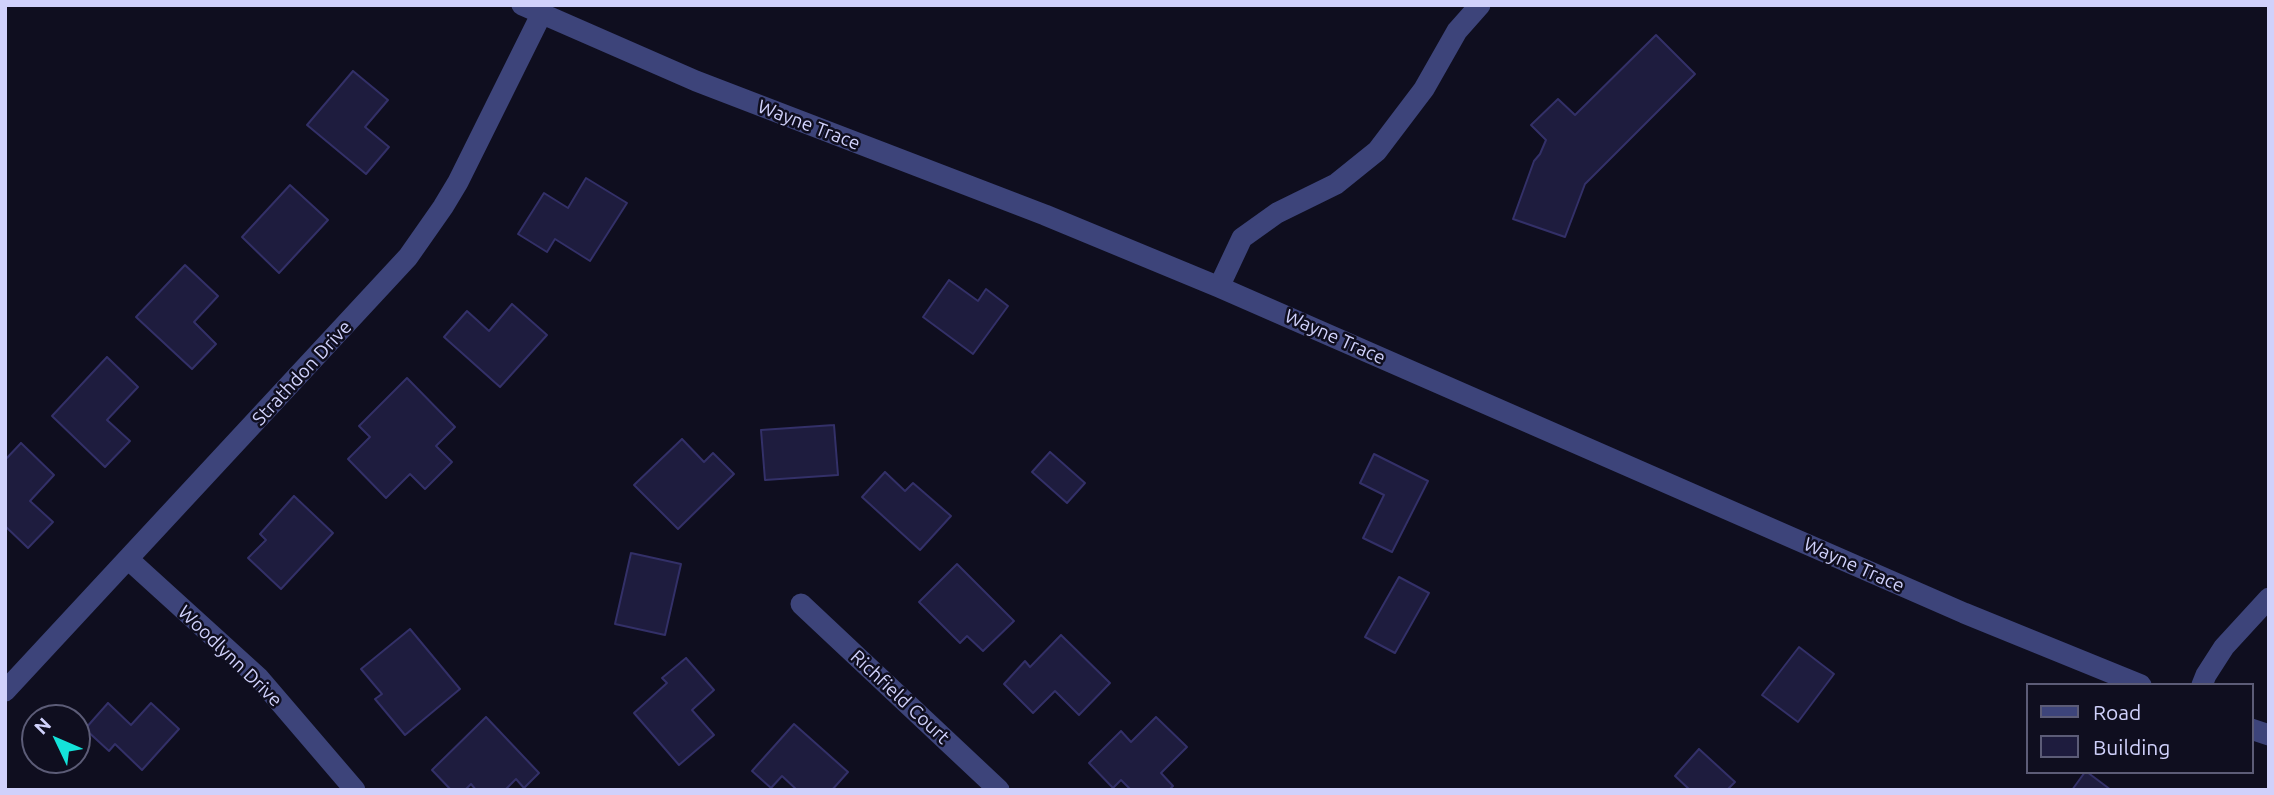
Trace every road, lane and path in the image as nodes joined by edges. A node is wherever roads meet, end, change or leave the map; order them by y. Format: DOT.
graph roads {
  1 [pos="1480,5"];
  2 [pos="532,10"];
  3 [pos="1219,287"];
  4 [pos="128,559"];
  5 [pos="2269,598"];
  6 [pos="801,604"];
  7 [pos="2136,683"];
  8 [pos="2203,683"];
  9 [pos="5,691"];
  10 [pos="355,790"];
  11 [pos="999,790"];
  1 -- 3 [label="street"];
  2 -- 3 [label="street, Wayne Trace"];
  2 -- 4 [label="street, Strathdon Drive"];
  3 -- 7 [label="street, Wayne Trace"];
  4 -- 9 [label="street, Strathdon Drive"];
  4 -- 10 [label="street, Woodlynn Drive"];
  5 -- 8 [label="street"];
  6 -- 11 [label="street, Richfield Court"];
}
